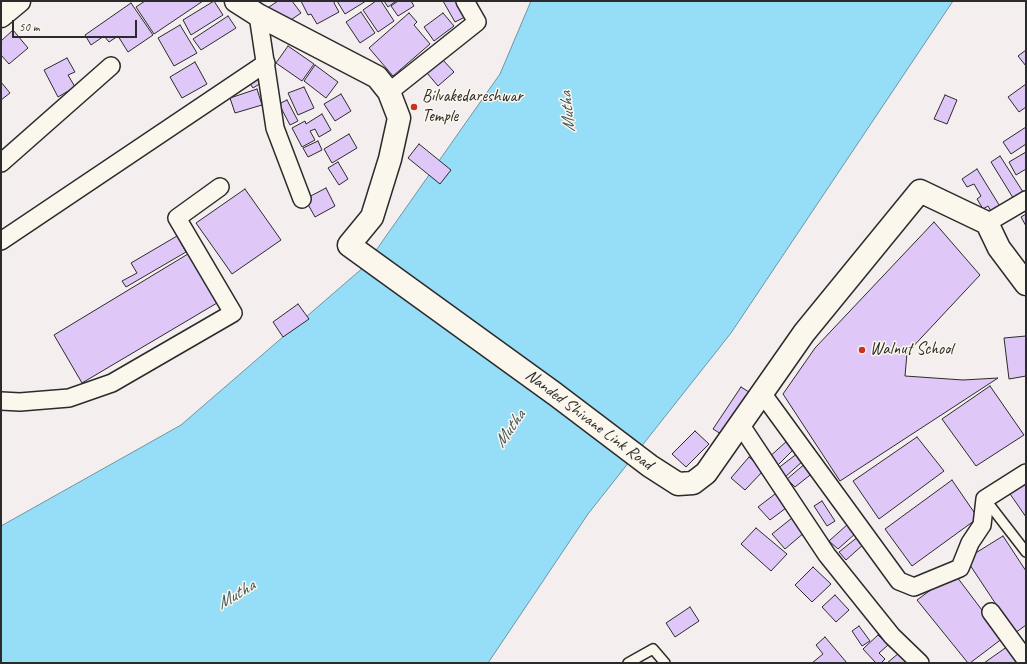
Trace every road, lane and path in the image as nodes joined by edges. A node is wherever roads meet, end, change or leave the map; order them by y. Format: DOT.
graph roads {
  1 [pos="19,1"];
  2 [pos="236,1"];
  3 [pos="465,1"];
  4 [pos="258,15"];
  5 [pos="1,16"];
  6 [pos="266,63"];
  7 [pos="111,66"];
  8 [pos="389,92"];
  9 [pos="1,163"];
  10 [pos="220,187"];
  11 [pos="302,199"];
  12 [pos="1026,200"];
  13 [pos="987,223"];
  14 [pos="1,241"];
  15 [pos="1026,284"];
  16 [pos="762,393"];
  17 [pos="1,401"];
  18 [pos="740,424"];
  19 [pos="1026,472"];
  20 [pos="985,499"];
  21 [pos="1026,552"];
  22 [pos="991,612"];
  23 [pos="1026,660"];
  24 [pos="628,663"];
  25 [pos="665,663"];
  26 [pos="920,663"];
  1 -- 5 [label="street"];
  2 -- 4 [label="street, Nanded Shivane Link Road"];
  3 -- 8 [label="street"];
  4 -- 6 [label="street"];
  4 -- 8 [label="street, Nanded Shivane Link Road"];
  6 -- 11 [label="street"];
  6 -- 14 [label="street"];
  7 -- 9 [label="street"];
  8 -- 18 [label="street, Nanded Shivane Link Road"];
  10 -- 17 [label="street"];
  12 -- 13 [label="street"];
  13 -- 15 [label="street"];
  13 -- 16 [label="street, Nanded Shivane Link Road"];
  16 -- 18 [label="street, Nanded Shivane Link Road"];
  16 -- 20 [label="street"];
  18 -- 26 [label="street"];
  19 -- 20 [label="street"];
  20 -- 21 [label="lane"];
  22 -- 23 [label="street"];
  24 -- 25 [label="lane"];
}
